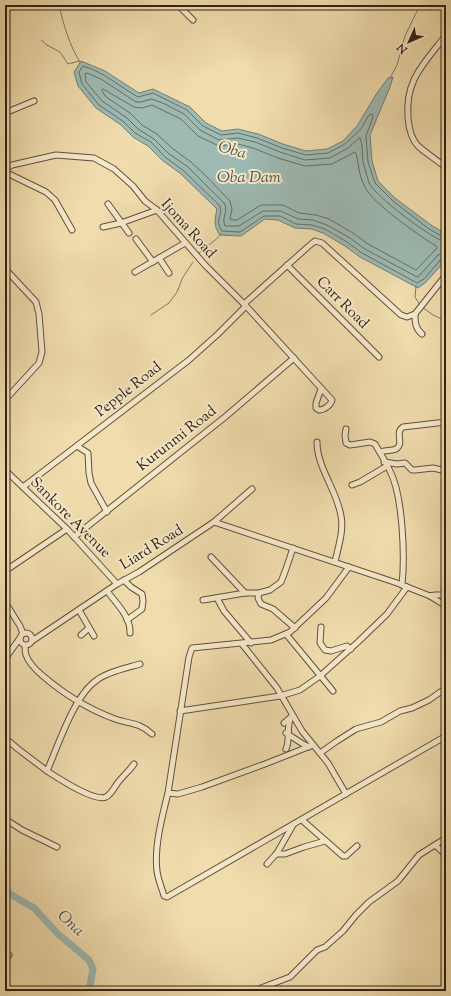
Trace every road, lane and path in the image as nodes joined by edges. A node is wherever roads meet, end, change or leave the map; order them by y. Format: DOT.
graph roads {
  1 [pos="178,5"];
  2 [pos="193,20"];
  3 [pos="446,35"];
  4 [pos="34,101"];
  5 [pos="5,113"];
  6 [pos="445,164"];
  7 [pos="5,169"];
  8 [pos="5,172"];
  9 [pos="108,204"];
  10 [pos="157,210"];
  11 [pos="121,223"];
  12 [pos="103,227"];
  13 [pos="72,230"];
  14 [pos="129,233"];
  15 [pos="136,239"];
  16 [pos="185,243"];
  17 [pos="159,258"];
  18 [pos="152,262"];
  19 [pos="287,265"];
  20 [pos="5,266"];
  21 [pos="134,272"];
  22 [pos="169,273"];
  23 [pos="446,275"];
  24 [pos="245,305"];
  25 [pos="415,314"];
  26 [pos="422,334"];
  27 [pos="379,357"];
  28 [pos="294,358"];
  29 [pos="5,389"];
  30 [pos="321,389"];
  31 [pos="10,394"];
  32 [pos="5,400"];
  33 [pos="446,422"];
  34 [pos="346,429"];
  35 [pos="317,442"];
  36 [pos="77,446"];
  37 [pos="380,452"];
  38 [pos="386,464"];
  39 [pos="5,470"];
  40 [pos="446,471"];
  41 [pos="352,485"];
  42 [pos="23,487"];
  43 [pos="252,489"];
  44 [pos="107,512"];
  45 [pos="214,522"];
  46 [pos="67,529"];
  47 [pos="74,537"];
  48 [pos="293,548"];
  49 [pos="211,557"];
  50 [pos="335,562"];
  51 [pos="349,567"];
  52 [pos="5,570"];
  53 [pos="124,580"];
  54 [pos="117,584"];
  55 [pos="404,586"];
  56 [pos="107,591"];
  57 [pos="245,593"];
  58 [pos="259,593"];
  59 [pos="446,595"];
  60 [pos="430,596"];
  61 [pos="217,598"];
  62 [pos="203,600"];
  63 [pos="5,602"];
  64 [pos="446,606"];
  65 [pos="79,610"];
  66 [pos="127,620"];
  67 [pos="321,627"];
  68 [pos="89,628"];
  69 [pos="295,628"];
  70 [pos="130,633"];
  71 [pos="286,634"];
  72 [pos="81,635"];
  73 [pos="94,636"];
  74 [pos="22,640"];
  75 [pos="32,641"];
  76 [pos="251,643"];
  77 [pos="242,644"];
  78 [pos="350,649"];
  79 [pos="140,664"];
  80 [pos="5,668"];
  81 [pos="320,676"];
  82 [pos="446,688"];
  83 [pos="333,691"];
  84 [pos="280,696"];
  85 [pos="77,702"];
  86 [pos="180,711"];
  87 [pos="291,717"];
  88 [pos="284,724"];
  89 [pos="286,733"];
  90 [pos="152,734"];
  91 [pos="446,736"];
  92 [pos="5,738"];
  93 [pos="311,746"];
  94 [pos="286,749"];
  95 [pos="320,753"];
  96 [pos="134,764"];
  97 [pos="47,771"];
  98 [pos="168,794"];
  99 [pos="346,794"];
  100 [pos="5,819"];
  101 [pos="302,820"];
  102 [pos="294,824"];
  103 [pos="446,838"];
  104 [pos="324,840"];
  105 [pos="435,845"];
  106 [pos="57,846"];
  107 [pos="357,846"];
  108 [pos="276,854"];
  109 [pos="446,855"];
  110 [pos="267,864"];
  111 [pos="9,955"];
  112 [pos="5,960"];
  113 [pos="143,991"];
  114 [pos="146,991"];
  115 [pos="253,991"];
  1 -- 2 [label="street"];
  3 -- 6 [label="street"];
  4 -- 5 [label="street"];
  7 -- 10 [label="street, Ijoma Road"];
  8 -- 13 [label="street"];
  9 -- 11 [label="street"];
  10 -- 11 [label="street"];
  10 -- 16 [label="street, Ijoma Road"];
  11 -- 12 [label="street"];
  11 -- 14 [label="street"];
  15 -- 18 [label="street"];
  16 -- 17 [label="street"];
  16 -- 24 [label="street, Ijoma Road"];
  17 -- 18 [label="street"];
  17 -- 22 [label="street"];
  18 -- 21 [label="street"];
  19 -- 24 [label="street, Pepple Road"];
  19 -- 25 [label="street, Pepple Road"];
  19 -- 27 [label="street, Carr Road"];
  20 -- 31 [label="street"];
  23 -- 25 [label="street"];
  24 -- 28 [label="street, Ijoma Road"];
  24 -- 36 [label="street, Pepple Road"];
  25 -- 26 [label="street"];
  28 -- 30 [label="street, Ijoma Road"];
  28 -- 44 [label="street, Kurunmi Road"];
  29 -- 31 [label="street"];
  31 -- 32 [label="street"];
  33 -- 37 [label="street"];
  34 -- 37 [label="street"];
  35 -- 50 [label="street"];
  36 -- 42 [label="street, Pepple Road"];
  36 -- 44 [label="street"];
  37 -- 38 [label="street"];
  38 -- 40 [label="street"];
  38 -- 41 [label="street"];
  38 -- 55 [label="street"];
  39 -- 42 [label="street, Sankore Avenue"];
  42 -- 46 [label="street, Sankore Avenue"];
  43 -- 45 [label="street, Liard Road"];
  44 -- 47 [label="street, Kurunmi Road"];
  45 -- 48 [label="street"];
  45 -- 53 [label="street, Liard Road"];
  46 -- 47 [label="street, Sankore Avenue"];
  46 -- 52 [label="street"];
  47 -- 54 [label="street, Sankore Avenue"];
  48 -- 50 [label="street"];
  48 -- 58 [label="street"];
  49 -- 57 [label="street"];
  50 -- 51 [label="street"];
  51 -- 55 [label="street"];
  51 -- 69 [label="street"];
  53 -- 54 [label="street, Liard Road"];
  53 -- 66 [label="street"];
  54 -- 56 [label="street, Liard Road"];
  55 -- 60 [label="street"];
  55 -- 78 [label="street"];
  56 -- 65 [label="street, Liard Road"];
  56 -- 66 [label="street"];
  57 -- 58 [label="street"];
  57 -- 61 [label="street"];
  58 -- 69 [label="street"];
  59 -- 60 [label="street"];
  60 -- 64 [label="street"];
  61 -- 62 [label="street"];
  61 -- 76 [label="street"];
  63 -- 74 [label="street"];
  65 -- 68 [label="street"];
  65 -- 75 [label="street, Liard Road"];
  66 -- 70 [label="street"];
  67 -- 78 [label="street"];
  68 -- 72 [label="street"];
  68 -- 73 [label="street"];
  69 -- 71 [label="street"];
  71 -- 76 [label="street"];
  71 -- 81 [label="street"];
  74 -- 75 [label="street, Liard Road"];
  74 -- 75 [label="street"];
  74 -- 80 [label="street"];
  74 -- 85 [label="street"];
  76 -- 77 [label="street"];
  77 -- 84 [label="street"];
  77 -- 86 [label="street"];
  78 -- 81 [label="street"];
  79 -- 85 [label="street"];
  81 -- 83 [label="street"];
  81 -- 84 [label="street"];
  82 -- 95 [label="street"];
  84 -- 86 [label="street"];
  84 -- 87 [label="street"];
  85 -- 90 [label="street"];
  85 -- 97 [label="street"];
  86 -- 98 [label="street"];
  87 -- 88 [label="street"];
  87 -- 89 [label="street"];
  87 -- 93 [label="street"];
  89 -- 93 [label="street"];
  89 -- 94 [label="street"];
  91 -- 99 [label="street"];
  92 -- 97 [label="street"];
  93 -- 95 [label="street"];
  93 -- 98 [label="street"];
  95 -- 99 [label="street"];
  96 -- 97 [label="street"];
  98 -- 102 [label="street"];
  99 -- 101 [label="street"];
  100 -- 106 [label="street"];
  101 -- 102 [label="street"];
  101 -- 104 [label="street"];
  102 -- 108 [label="street"];
  103 -- 105 [label="street"];
  104 -- 107 [label="street"];
  104 -- 108 [label="street"];
  105 -- 109 [label="street"];
  105 -- 115 [label="street"];
  108 -- 110 [label="street"];
  111 -- 112 [label="street"];
  113 -- 114 [label="street"];
}
